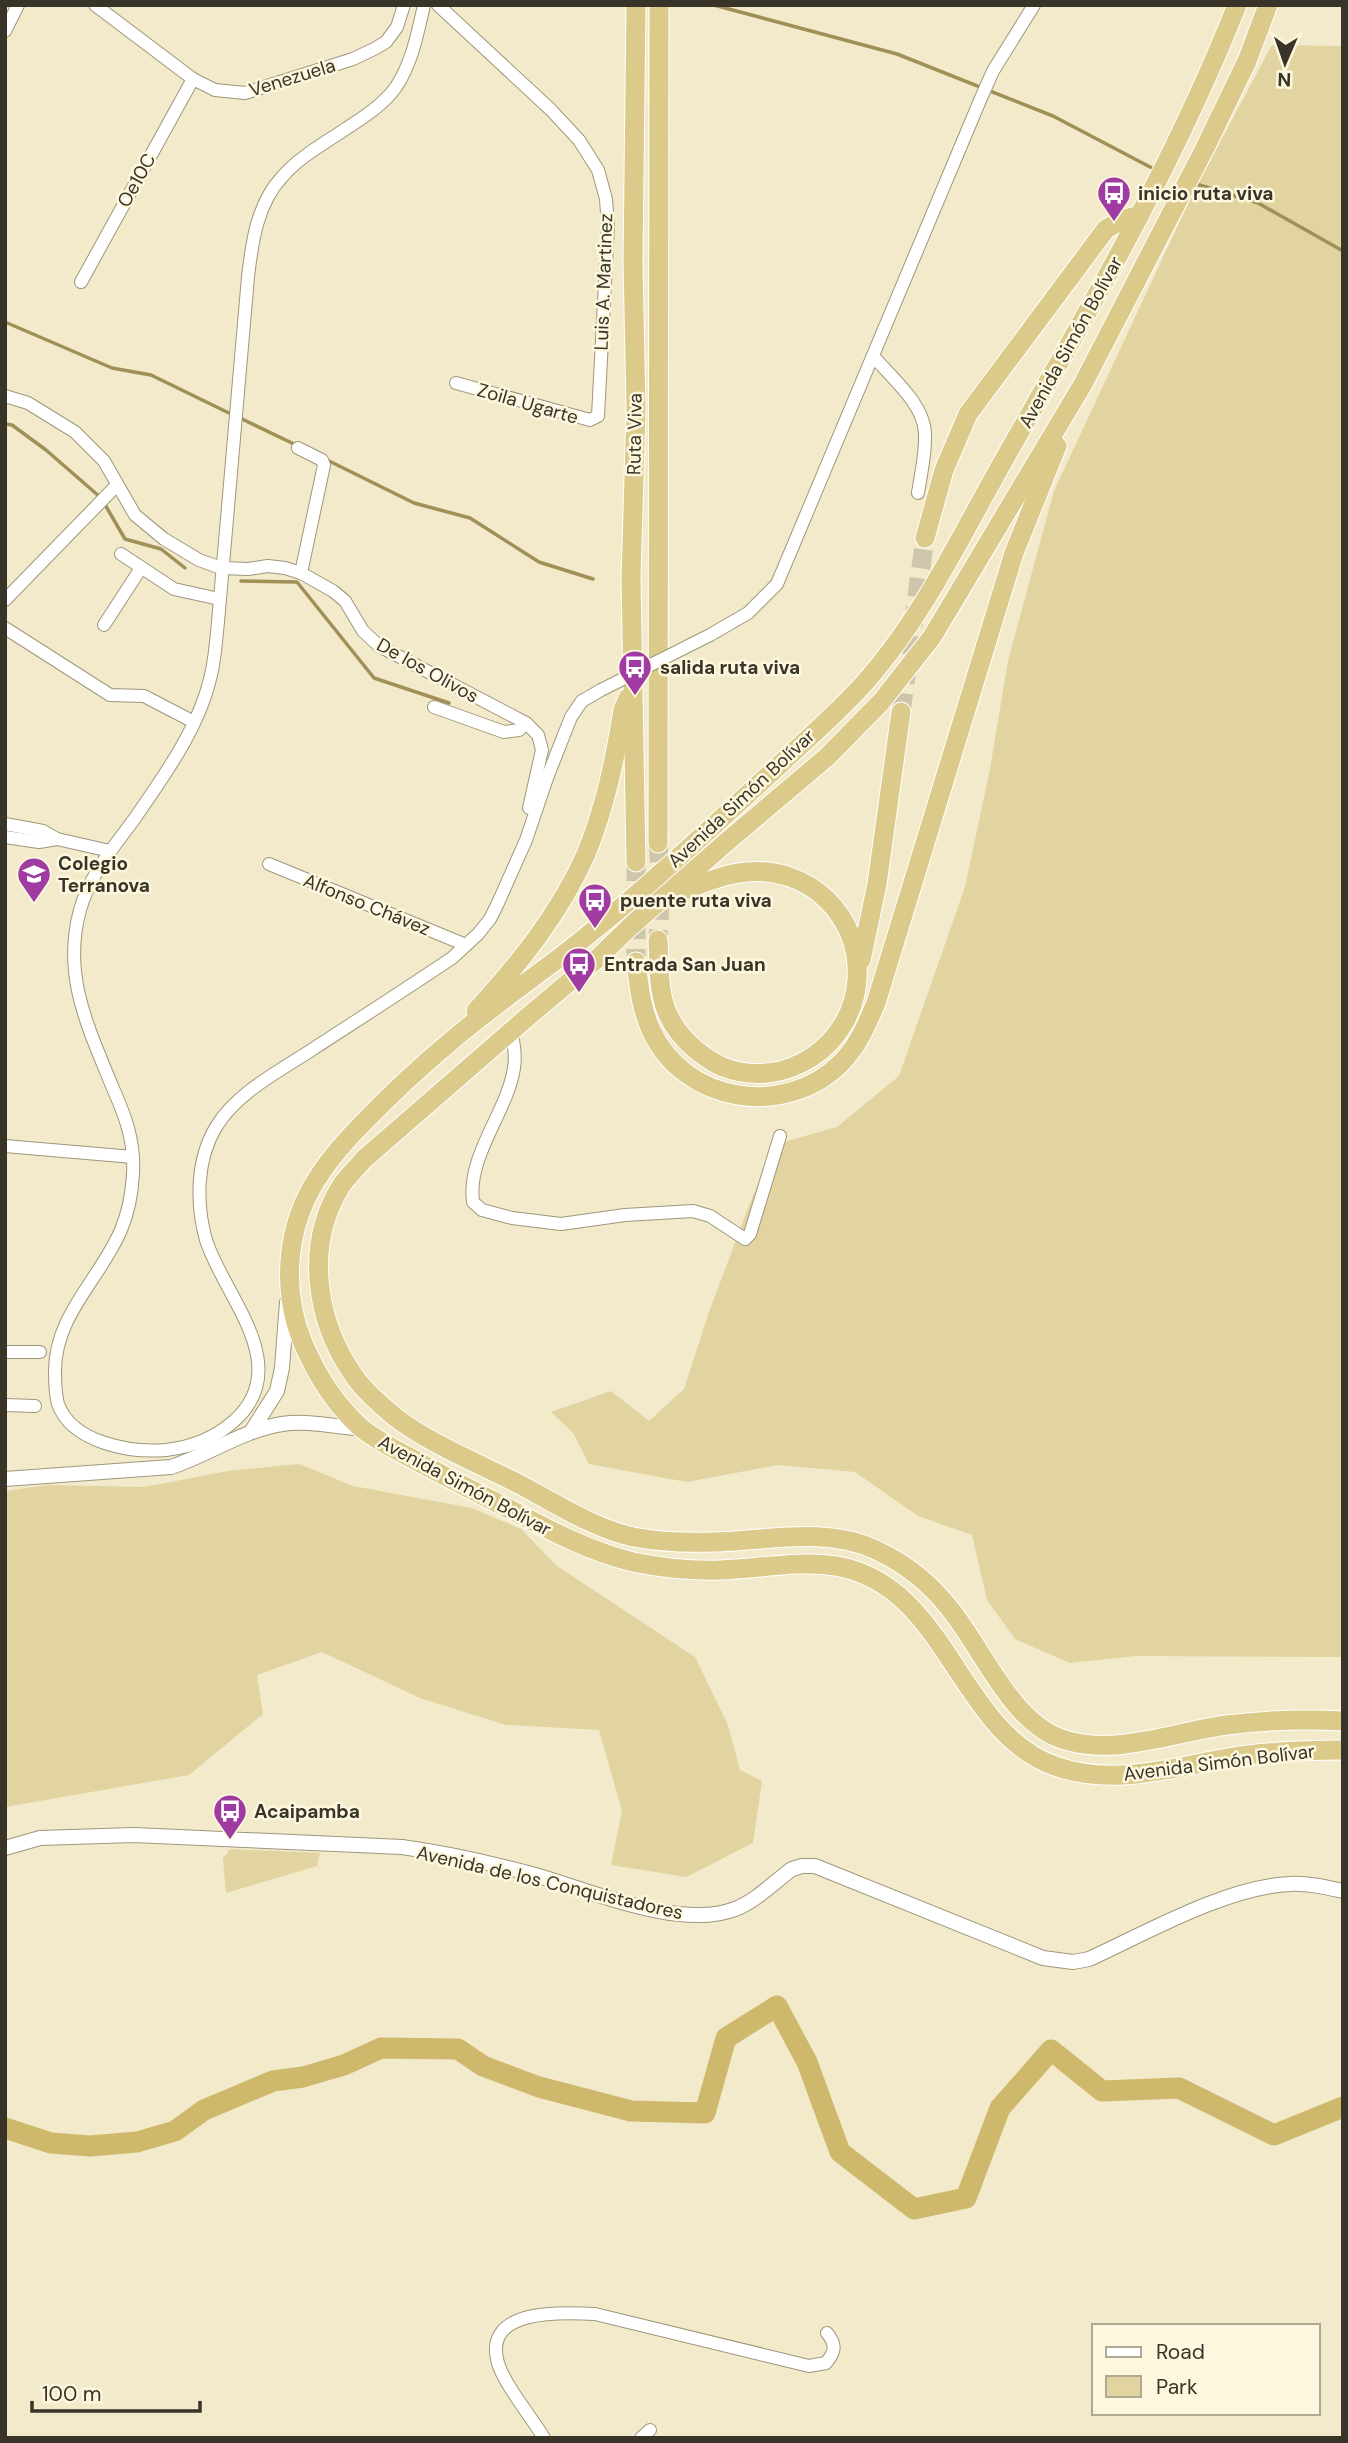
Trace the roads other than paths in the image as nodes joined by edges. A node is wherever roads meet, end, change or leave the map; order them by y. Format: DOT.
graph roads {
  1 [pos="18,5"];
  2 [pos="95,5"];
  3 [pos="404,5"];
  4 [pos="424,5"];
  5 [pos="438,5"];
  6 [pos="636,5"];
  7 [pos="659,5"];
  8 [pos="1034,5"];
  9 [pos="1237,5"];
  10 [pos="1268,5"];
  11 [pos="5,31"];
  12 [pos="193,79"];
  13 [pos="1140,215"];
  14 [pos="81,282"];
  15 [pos="873,356"];
  16 [pos="456,383"];
  17 [pos="1083,384"];
  18 [pos="5,396"];
  19 [pos="598,416"];
  20 [pos="298,448"];
  21 [pos="112,490"];
  22 [pos="918,493"];
  23 [pos="925,538"];
  24 [pos="121,554"];
  25 [pos="141,568"];
  26 [pos="221,568"];
  27 [pos="301,573"];
  28 [pos="219,599"];
  29 [pos="5,600"];
  30 [pos="104,625"];
  31 [pos="5,628"];
  32 [pos="635,688"];
  33 [pos="434,707"];
  34 [pos="901,712"];
  35 [pos="194,722"];
  36 [pos="526,723"];
  37 [pos="5,824"];
  38 [pos="5,837"];
  39 [pos="57,839"];
  40 [pos="526,840"];
  41 [pos="658,843"];
  42 [pos="110,851"];
  43 [pos="636,862"];
  44 [pos="269,864"];
  45 [pos="663,898"];
  46 [pos="658,940"];
  47 [pos="466,945"];
  48 [pos="636,962"];
  49 [pos="857,979"];
  50 [pos="511,1031"];
  51 [pos="452,1040"];
  52 [pos="780,1136"];
  53 [pos="5,1146"];
  54 [pos="133,1157"];
  55 [pos="288,1290"];
  56 [pos="5,1352"];
  57 [pos="40,1352"];
  58 [pos="5,1405"];
  59 [pos="35,1406"];
  60 [pos="363,1429"];
  61 [pos="251,1432"];
  62 [pos="223,1439"];
  63 [pos="5,1479"];
  64 [pos="1343,1721"];
  65 [pos="1343,1750"];
  66 [pos="5,1848"];
  67 [pos="1343,1891"];
  68 [pos="827,2333"];
  69 [pos="544,2438"];
  1 -- 11 [label="street"];
  2 -- 12 [label="street, Venezuela"];
  3 -- 12 [label="street, Venezuela"];
  4 -- 26 [label="street"];
  5 -- 19 [label="street, Luis A. Martinez"];
  6 -- 32 [label="highway, Ruta Viva"];
  7 -- 41 [label="highway, Ruta Viva"];
  8 -- 15 [label="street"];
  9 -- 13 [label="highway, Avenida Simón Bolívar"];
  10 -- 17 [label="highway, Avenida Simón Bolívar"];
  12 -- 14 [label="street, Oe10C"];
  13 -- 23 [label="highway"];
  13 -- 51 [label="highway, Avenida Simón Bolívar"];
  15 -- 22 [label="street"];
  15 -- 40 [label="street, bridge"];
  16 -- 19 [label="street, Zoila Ugarte"];
  17 -- 45 [label="highway, Avenida Simón Bolívar"];
  17 -- 48 [label="highway"];
  18 -- 21 [label="street, De los Olivos"];
  20 -- 27 [label="street"];
  21 -- 26 [label="street, De los Olivos"];
  21 -- 29 [label="street"];
  24 -- 25 [label="street"];
  25 -- 28 [label="street"];
  25 -- 30 [label="street"];
  26 -- 27 [label="street, De los Olivos"];
  26 -- 28 [label="street"];
  27 -- 36 [label="street, De los Olivos"];
  28 -- 35 [label="street"];
  31 -- 35 [label="street"];
  32 -- 43 [label="highway, Ruta Viva"];
  32 -- 51 [label="highway"];
  33 -- 36 [label="street"];
  34 -- 49 [label="highway"];
  35 -- 42 [label="street"];
  36 -- 40 [label="street"];
  37 -- 39 [label="street"];
  38 -- 39 [label="street"];
  39 -- 42 [label="street"];
  40 -- 47 [label="street"];
  42 -- 54 [label="street"];
  44 -- 47 [label="street, Alfonso Chávez"];
  45 -- 49 [label="highway"];
  45 -- 50 [label="highway, Avenida Simón Bolívar"];
  46 -- 49 [label="highway"];
  47 -- 62 [label="street"];
  50 -- 52 [label="street"];
  50 -- 64 [label="highway, Avenida Simón Bolívar"];
  51 -- 55 [label="highway, Avenida Simón Bolívar"];
  53 -- 54 [label="street"];
  54 -- 62 [label="street"];
  55 -- 60 [label="highway, Avenida Simón Bolívar"];
  55 -- 61 [label="street"];
  56 -- 57 [label="street"];
  58 -- 59 [label="street"];
  60 -- 61 [label="street"];
  60 -- 65 [label="highway, Avenida Simón Bolívar"];
  61 -- 62 [label="street"];
  62 -- 63 [label="street"];
  66 -- 67 [label="street, Avenida de los Conquistadores"];
  68 -- 69 [label="street"];
}
